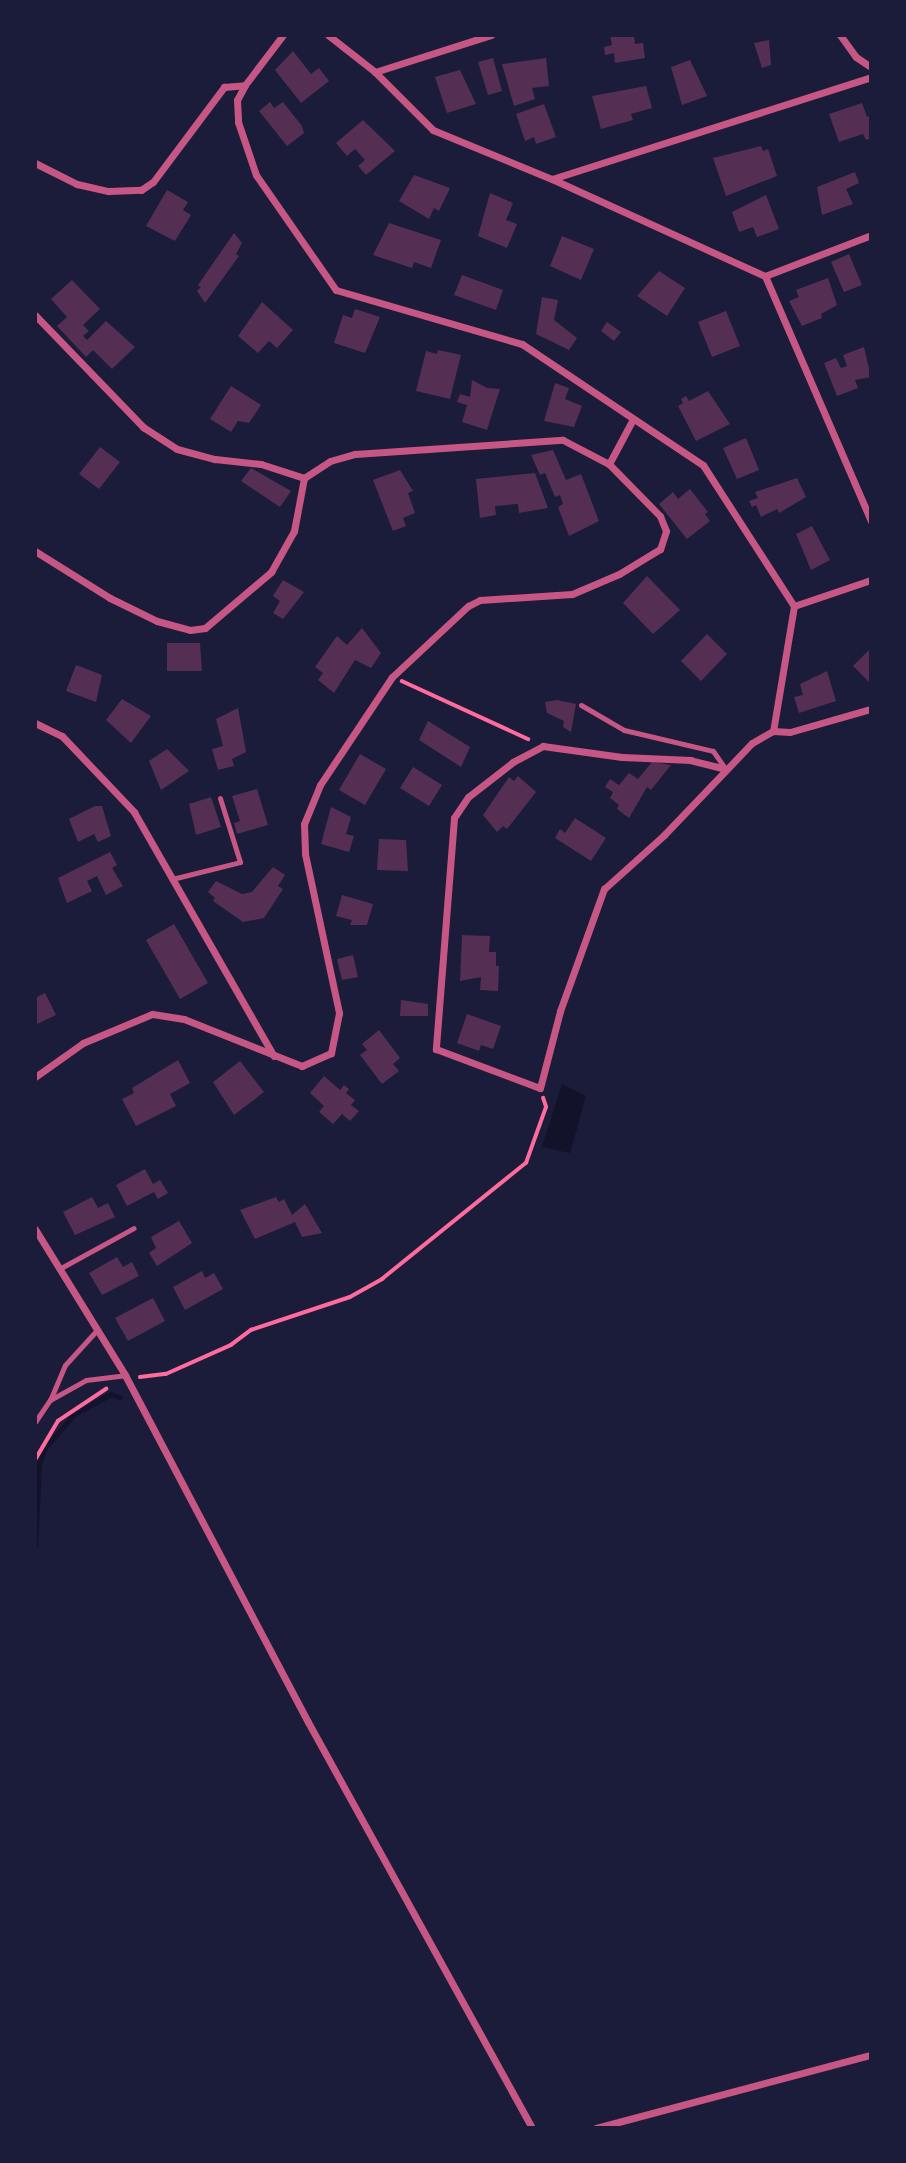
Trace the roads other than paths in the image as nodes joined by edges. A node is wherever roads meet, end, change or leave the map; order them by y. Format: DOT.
graph roads {
  1 [pos="283,35"];
  2 [pos="328,35"];
  3 [pos="491,35"];
  4 [pos="839,35"];
  5 [pos="871,67"];
  6 [pos="375,72"];
  7 [pos="871,77"];
  8 [pos="245,85"];
  9 [pos="35,163"];
  10 [pos="552,178"];
  11 [pos="871,235"];
  12 [pos="765,276"];
  13 [pos="35,315"];
  14 [pos="634,419"];
  15 [pos="609,464"];
  16 [pos="304,478"];
  17 [pos="871,521"];
  18 [pos="35,551"];
  19 [pos="871,580"];
  20 [pos="794,606"];
  21 [pos="581,705"];
  22 [pos="871,709"];
  23 [pos="35,723"];
  24 [pos="773,731"];
  25 [pos="726,769"];
  26 [pos="220,798"];
  27 [pos="172,879"];
  28 [pos="274,1056"];
  29 [pos="35,1077"];
  30 [pos="134,1228"];
  31 [pos="35,1229"];
  32 [pos="59,1269"];
  33 [pos="97,1330"];
  34 [pos="125,1375"];
  35 [pos="50,1400"];
  36 [pos="35,1422"];
  37 [pos="871,2055"];
  38 [pos="532,2128"];
  39 [pos="596,2128"];
  1 -- 8 [label="street"];
  2 -- 6 [label="street"];
  3 -- 6 [label="street"];
  4 -- 5 [label="street"];
  6 -- 10 [label="street"];
  7 -- 10 [label="street"];
  8 -- 9 [label="street"];
  8 -- 14 [label="street"];
  10 -- 12 [label="street"];
  11 -- 12 [label="street"];
  12 -- 17 [label="street"];
  13 -- 16 [label="street"];
  14 -- 15 [label="street"];
  14 -- 20 [label="street"];
  15 -- 16 [label="street"];
  15 -- 28 [label="street"];
  16 -- 18 [label="street"];
  19 -- 20 [label="street"];
  20 -- 24 [label="street"];
  21 -- 25 [label="lane"];
  22 -- 24 [label="street"];
  23 -- 27 [label="street"];
  24 -- 25 [label="street"];
  25 -- 25 [label="street"];
  26 -- 27 [label="lane"];
  27 -- 28 [label="street"];
  28 -- 29 [label="street"];
  30 -- 32 [label="lane"];
  31 -- 32 [label="street"];
  32 -- 33 [label="street"];
  33 -- 34 [label="street"];
  33 -- 35 [label="lane"];
  34 -- 35 [label="lane"];
  34 -- 38 [label="street"];
  35 -- 36 [label="lane"];
  37 -- 39 [label="street"];
}
